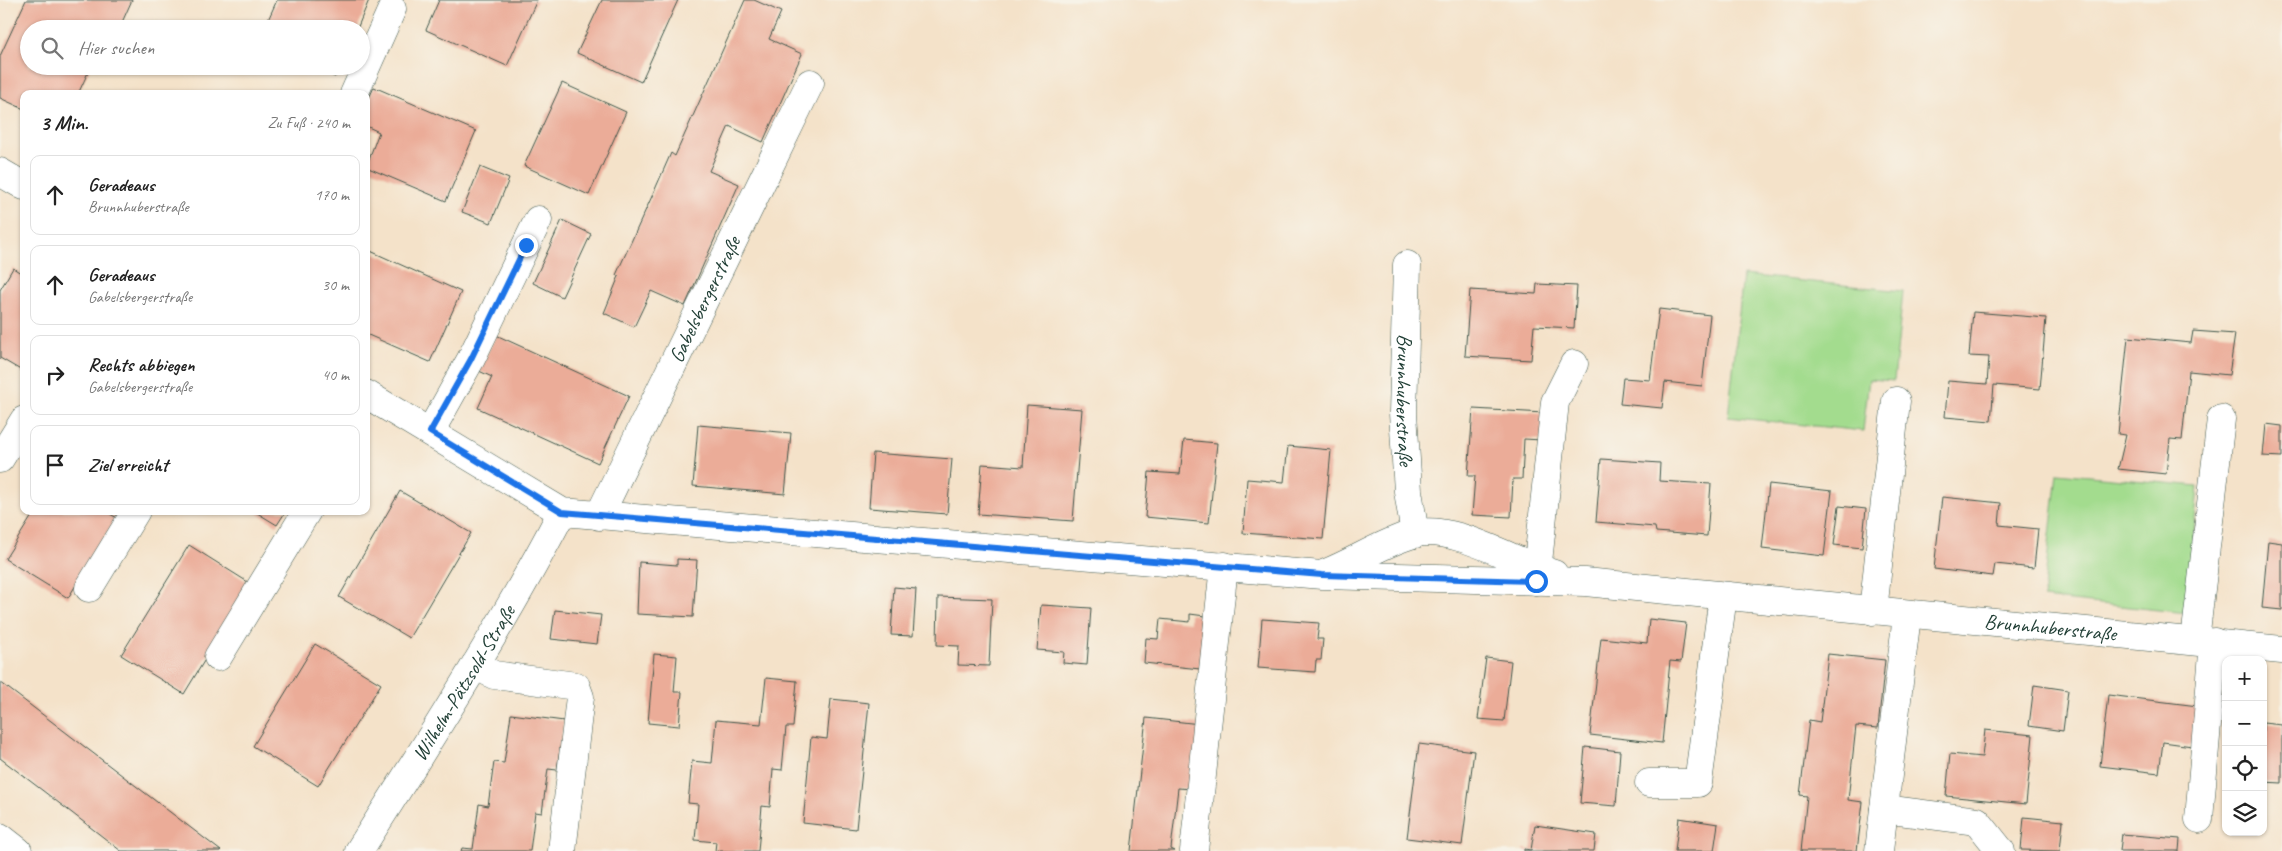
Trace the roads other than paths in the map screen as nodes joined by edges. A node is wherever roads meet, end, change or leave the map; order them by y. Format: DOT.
graph roads {
  1 [pos="392,10"];
  2 [pos="370,59"];
  3 [pos="363,75"];
  4 [pos="810,83"];
  5 [pos="356,90"];
  6 [pos="0,172"];
  7 [pos="20,184"];
  8 [pos="538,220"];
  9 [pos="1407,265"];
  10 [pos="1574,364"];
  11 [pos="1896,401"];
  12 [pos="370,403"];
  13 [pos="2221,419"];
  14 [pos="20,426"];
  15 [pos="430,432"];
  16 [pos="0,459"];
  17 [pos="562,512"];
  18 [pos="134,515"];
  19 [pos="306,515"];
  20 [pos="599,516"];
  21 [pos="1415,534"];
  22 [pos="1224,566"];
  23 [pos="1322,575"];
  24 [pos="1536,575"];
  25 [pos="89,588"];
  26 [pos="1723,596"];
  27 [pos="1873,611"];
  28 [pos="1907,614"];
  29 [pos="2205,641"];
  30 [pos="2282,650"];
  31 [pos="218,657"];
  32 [pos="475,665"];
  33 [pos="1649,783"];
  34 [pos="1884,809"];
  35 [pos="2199,818"];
  36 [pos="0,837"];
  37 [pos="18,851"];
  38 [pos="359,851"];
  39 [pos="562,851"];
  40 [pos="1194,851"];
  41 [pos="1879,851"];
  42 [pos="2001,851"];
  1 -- 2 [label="street"];
  3 -- 5 [label="street"];
  4 -- 20 [label="street, Gabelsbergerstraße"];
  6 -- 7 [label="street"];
  8 -- 15 [label="street"];
  9 -- 21 [label="street, Brunnhuberstraße"];
  10 -- 24 [label="street"];
  11 -- 27 [label="street"];
  12 -- 15 [label="street"];
  13 -- 29 [label="street"];
  14 -- 16 [label="street"];
  15 -- 17 [label="street"];
  17 -- 20 [label="street, Brunnhuberstraße"];
  17 -- 32 [label="street, Wilhelm-Pätzsold-Straße"];
  18 -- 25 [label="street"];
  19 -- 31 [label="street"];
  20 -- 22 [label="street, Brunnhuberstraße"];
  21 -- 23 [label="street, Brunnhuberstraße"];
  21 -- 24 [label="street, Brunnhuberstraße"];
  22 -- 23 [label="street, Brunnhuberstraße"];
  22 -- 40 [label="street"];
  23 -- 24 [label="street, Brunnhuberstraße"];
  24 -- 26 [label="street, Brunnhuberstraße"];
  26 -- 27 [label="street, Brunnhuberstraße"];
  26 -- 33 [label="street"];
  27 -- 28 [label="street, Brunnhuberstraße"];
  28 -- 29 [label="street, Brunnhuberstraße"];
  28 -- 34 [label="street"];
  29 -- 30 [label="street, Brunnhuberstraße"];
  29 -- 35 [label="street"];
  32 -- 38 [label="street, Wilhelm-Pätzsold-Straße"];
  32 -- 39 [label="street"];
  34 -- 41 [label="street"];
  34 -- 42 [label="street"];
  36 -- 37 [label="street"];
}
